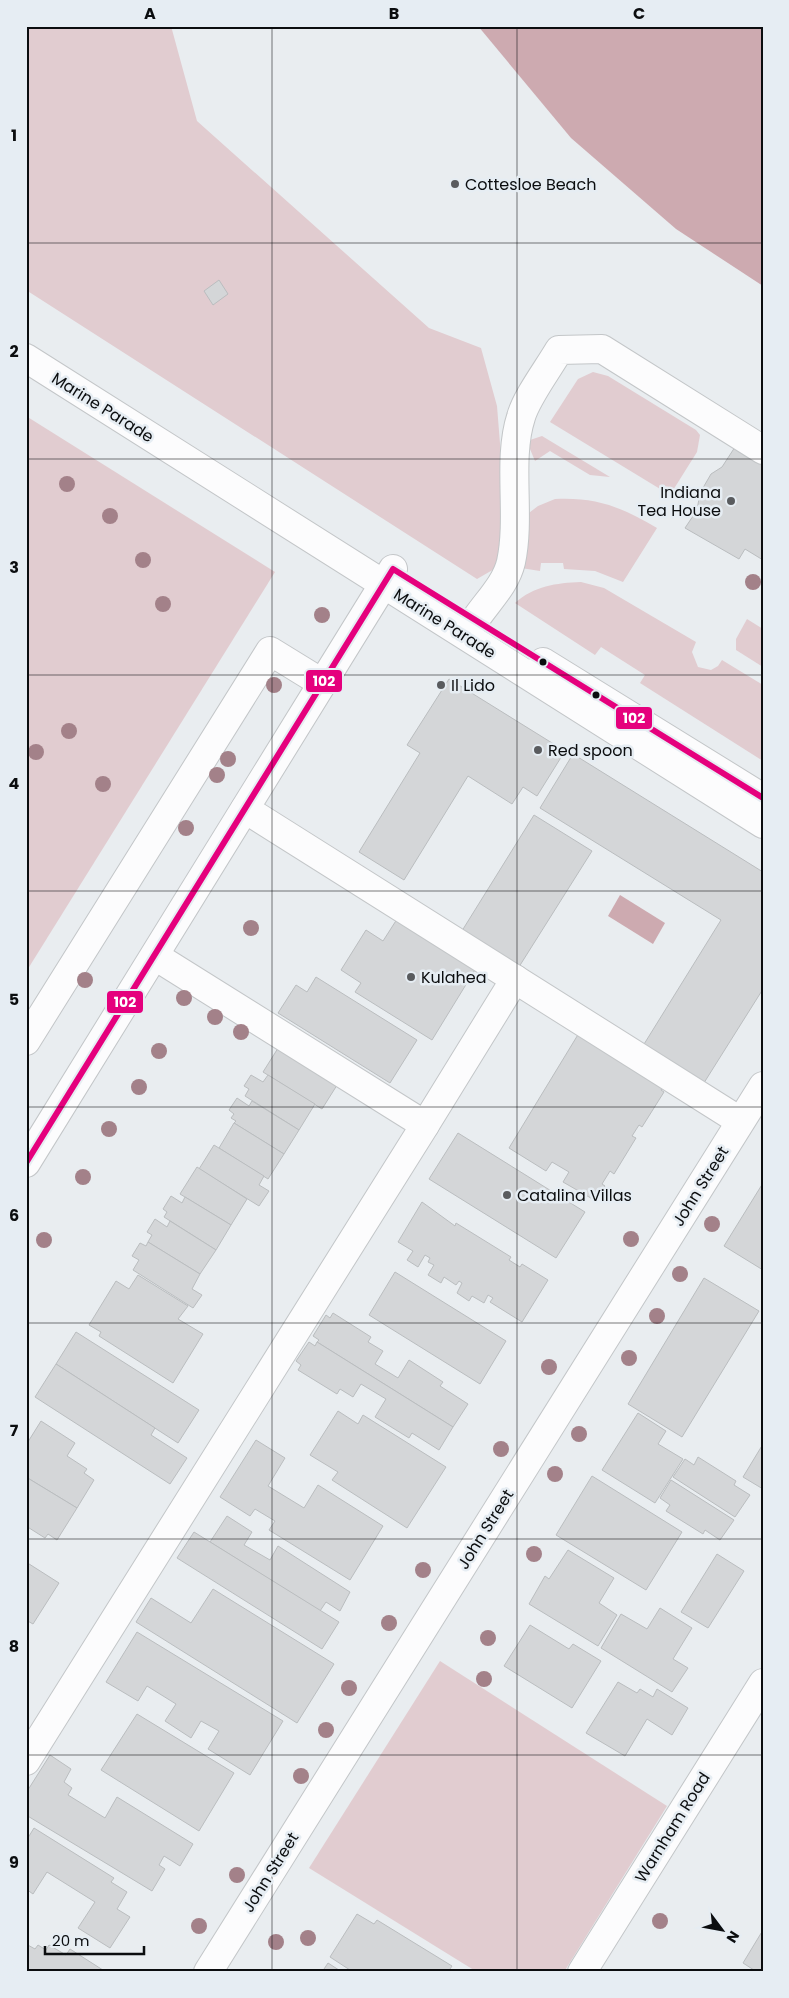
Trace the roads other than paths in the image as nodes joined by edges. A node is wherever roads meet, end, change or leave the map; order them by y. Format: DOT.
graph roads {
  1 [pos="26,338"];
  2 [pos="26,358"];
  3 [pos="763,450"];
  4 [pos="388,576"];
  5 [pos="475,620"];
  6 [pos="322,683"];
  7 [pos="763,798"];
  8 [pos="245,808"];
  9 [pos="763,824"];
  10 [pos="154,956"];
  11 [pos="515,979"];
  12 [pos="26,1042"];
  13 [pos="763,1086"];
  14 [pos="740,1122"];
  15 [pos="425,1124"];
  16 [pos="26,1163"];
  17 [pos="763,1683"];
  18 [pos="26,1760"];
  19 [pos="208,1972"];
  20 [pos="582,1972"];
  1 -- 4 [label="street, Marine Parade"];
  2 -- 4 [label="street, Marine Parade"];
  3 -- 5 [label="street"];
  4 -- 5 [label="street, Marine Parade"];
  4 -- 6 [label="street"];
  4 -- 9 [label="street, Marine Parade"];
  5 -- 7 [label="street, Marine Parade"];
  6 -- 8 [label="street"];
  6 -- 12 [label="street"];
  8 -- 10 [label="street"];
  8 -- 11 [label="street"];
  10 -- 15 [label="street"];
  10 -- 16 [label="street"];
  11 -- 14 [label="street"];
  11 -- 15 [label="street"];
  13 -- 14 [label="street, John Street"];
  14 -- 19 [label="street, John Street"];
  15 -- 18 [label="street"];
  17 -- 20 [label="street, Warnham Road"];
}
